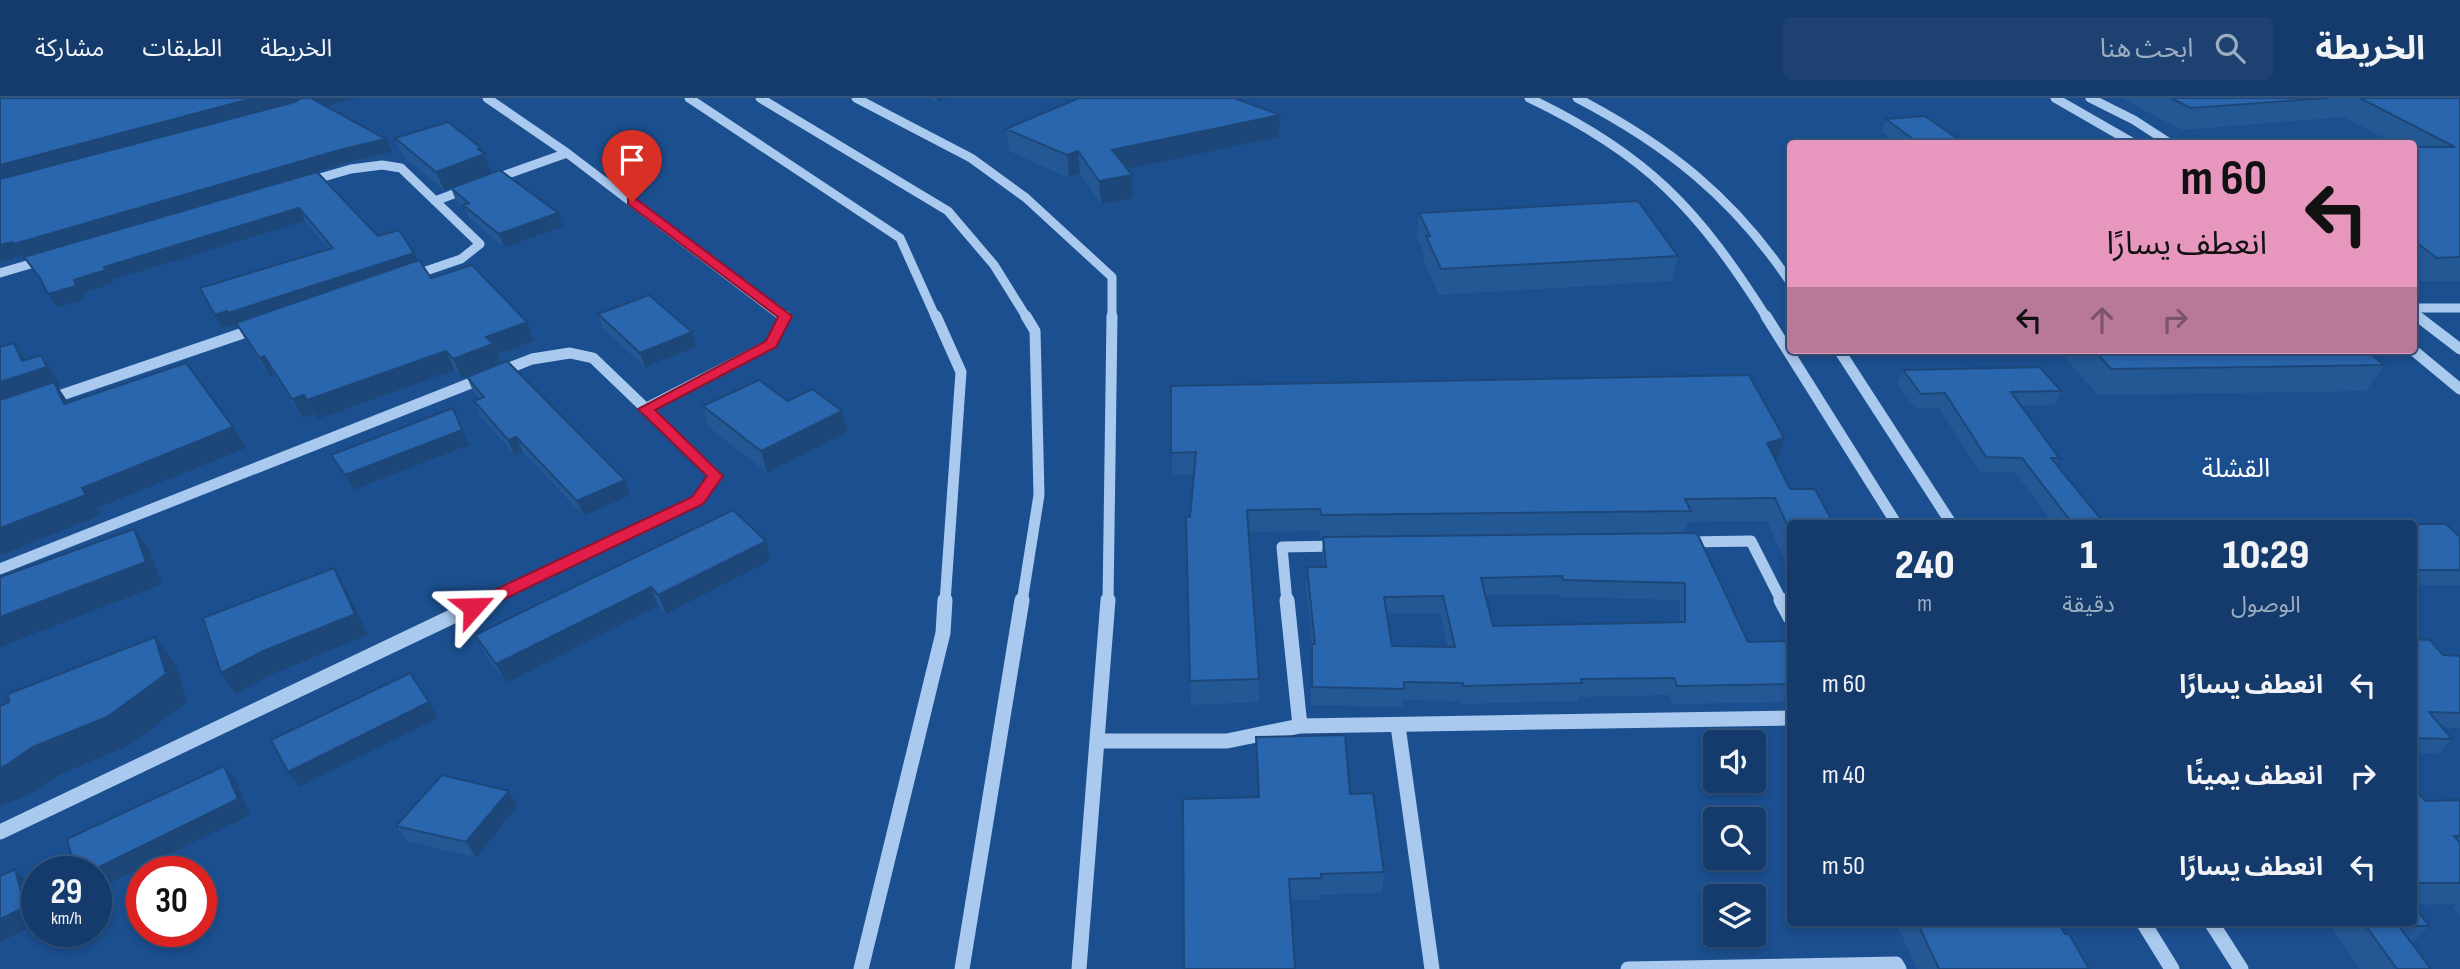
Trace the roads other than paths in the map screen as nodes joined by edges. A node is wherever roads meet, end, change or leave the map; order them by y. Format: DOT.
graph roads {
  1 [pos="487,98"];
  2 [pos="689,98"];
  3 [pos="760,98"];
  4 [pos="856,98"];
  5 [pos="1529,98"];
  6 [pos="1577,98"];
  7 [pos="2055,98"];
  8 [pos="2090,98"];
  9 [pos="2128,140"];
  10 [pos="2165,140"];
  11 [pos="567,153"];
  12 [pos="483,183"];
  13 [pos="299,184"];
  14 [pos="471,187"];
  15 [pos="435,201"];
  16 [pos="52,258"];
  17 [pos="0,273"];
  18 [pos="1787,278"];
  19 [pos="396,281"];
  20 [pos="2460,308"];
  21 [pos="2417,311"];
  22 [pos="2417,314"];
  23 [pos="264,326"];
  24 [pos="1787,348"];
  25 [pos="2460,349"];
  26 [pos="2417,353"];
  27 [pos="1791,354"];
  28 [pos="1842,354"];
  29 [pos="2460,389"];
  30 [pos="40,402"];
  31 [pos="646,409"];
  32 [pos="1894,520"];
  33 [pos="1949,520"];
  34 [pos="1668,542"];
  35 [pos="1351,546"];
  36 [pos="0,569"];
  37 [pos="1787,611"];
  38 [pos="1787,718"];
  39 [pos="1300,726"];
  40 [pos="1398,726"];
  41 [pos="1098,741"];
  42 [pos="0,832"];
  43 [pos="2145,926"];
  44 [pos="2214,926"];
  45 [pos="861,969"];
  46 [pos="962,969"];
  47 [pos="1079,969"];
  48 [pos="1432,969"];
  49 [pos="1628,969"];
  50 [pos="1899,969"];
  51 [pos="2172,969"];
  52 [pos="2241,969"];
  1 -- 11 [label="street"];
  2 -- 45 [label="street"];
  3 -- 46 [label="street"];
  4 -- 41 [label="street"];
  5 -- 24 [label="street"];
  6 -- 18 [label="street"];
  7 -- 9 [label="street"];
  8 -- 10 [label="street"];
  11 -- 12 [label="street"];
  11 -- 31 [label="street"];
  13 -- 15 [label="street"];
  14 -- 15 [label="street"];
  15 -- 19 [label="street"];
  16 -- 17 [label="street"];
  20 -- 21 [label="street"];
  22 -- 25 [label="street"];
  23 -- 30 [label="street"];
  26 -- 29 [label="street"];
  27 -- 32 [label="street"];
  28 -- 33 [label="street"];
  31 -- 36 [label="street"];
  31 -- 42 [label="street"];
  34 -- 37 [label="street"];
  35 -- 39 [label="street"];
  38 -- 40 [label="street"];
  39 -- 40 [label="street"];
  39 -- 41 [label="street"];
  40 -- 48 [label="street"];
  41 -- 47 [label="street"];
  43 -- 51 [label="street"];
  44 -- 52 [label="street"];
  49 -- 50 [label="street"];
}
